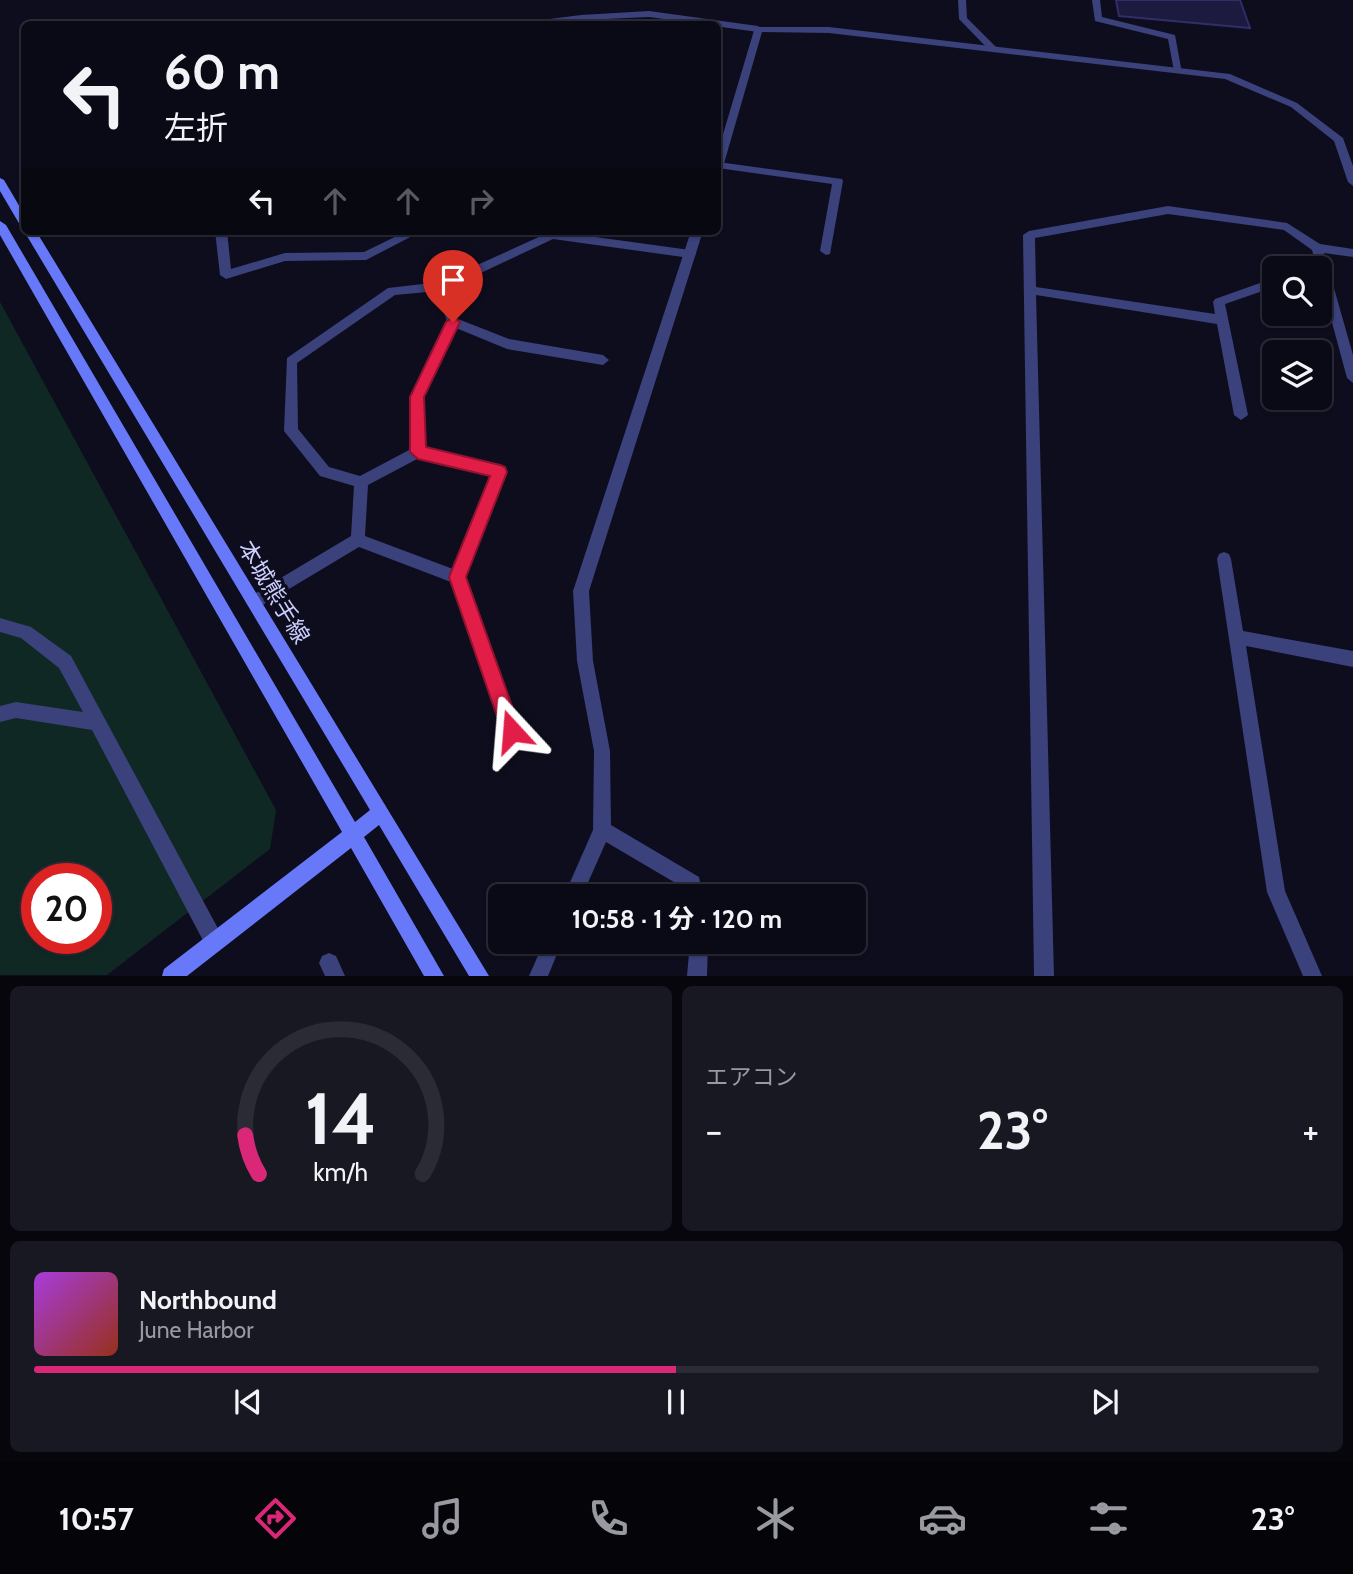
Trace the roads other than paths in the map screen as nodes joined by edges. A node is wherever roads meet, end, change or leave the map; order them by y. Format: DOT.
graph roads {
  1 [pos="962,0"];
  2 [pos="1096,0"];
  3 [pos="580,21"];
  4 [pos="696,21"];
  5 [pos="721,24"];
  6 [pos="758,29"];
  7 [pos="993,49"];
  8 [pos="1179,71"];
  9 [pos="721,156"];
  10 [pos="721,166"];
  11 [pos="0,182"];
  12 [pos="1353,182"];
  13 [pos="21,217"];
  14 [pos="0,225"];
  15 [pos="32,235"];
  16 [pos="222,235"];
  17 [pos="408,235"];
  18 [pos="696,235"];
  19 [pos="1317,248"];
  20 [pos="826,251"];
  21 [pos="1353,253"];
  22 [pos="690,254"];
  23 [pos="1318,256"];
  24 [pos="442,286"];
  25 [pos="1262,286"];
  26 [pos="1030,290"];
  27 [pos="1332,309"];
  28 [pos="1223,320"];
  29 [pos="453,322"];
  30 [pos="603,360"];
  31 [pos="1353,378"];
  32 [pos="1241,415"];
  33 [pos="418,452"];
  34 [pos="361,482"];
  35 [pos="358,540"];
  36 [pos="1224,559"];
  37 [pos="457,577"];
  38 [pos="254,602"];
  39 [pos="0,625"];
  40 [pos="1236,637"];
  41 [pos="1353,659"];
  42 [pos="0,714"];
  43 [pos="96,722"];
  44 [pos="512,731"];
  45 [pos="381,813"];
  46 [pos="602,830"];
  47 [pos="352,833"];
  48 [pos="578,884"];
  49 [pos="693,884"];
  50 [pos="214,941"];
  51 [pos="548,954"];
  52 [pos="699,954"];
  53 [pos="171,975"];
  54 [pos="435,975"];
  55 [pos="480,975"];
  56 [pos="538,975"];
  57 [pos="698,975"];
  58 [pos="1044,975"];
  59 [pos="1313,975"];
  1 -- 7 [label="street"];
  2 -- 8 [label="street"];
  3 -- 4 [label="street"];
  5 -- 6 [label="street"];
  6 -- 7 [label="street"];
  6 -- 9 [label="street"];
  7 -- 8 [label="street"];
  8 -- 12 [label="street"];
  10 -- 20 [label="street"];
  11 -- 13 [label="main road"];
  14 -- 47 [label="main road"];
  15 -- 38 [label="main road, 本城熊手線"];
  16 -- 17 [label="street"];
  18 -- 22 [label="street"];
  19 -- 21 [label="street"];
  19 -- 23 [label="street"];
  19 -- 26 [label="street"];
  22 -- 24 [label="street"];
  22 -- 46 [label="street"];
  24 -- 29 [label="street"];
  24 -- 34 [label="street"];
  25 -- 28 [label="street"];
  26 -- 28 [label="street"];
  26 -- 58 [label="street"];
  27 -- 31 [label="street"];
  28 -- 32 [label="street"];
  29 -- 30 [label="street"];
  29 -- 33 [label="street"];
  33 -- 34 [label="street"];
  33 -- 37 [label="street"];
  34 -- 35 [label="street"];
  35 -- 37 [label="street"];
  35 -- 38 [label="street"];
  36 -- 40 [label="street"];
  37 -- 44 [label="street"];
  38 -- 45 [label="main road, 本城熊手線"];
  39 -- 43 [label="street"];
  40 -- 41 [label="street"];
  40 -- 59 [label="street"];
  42 -- 43 [label="street"];
  43 -- 50 [label="street"];
  45 -- 47 [label="main road"];
  45 -- 55 [label="main road, 本城熊手線"];
  46 -- 48 [label="street"];
  46 -- 49 [label="street"];
  47 -- 50 [label="main road"];
  47 -- 54 [label="main road"];
  50 -- 53 [label="main road"];
  51 -- 56 [label="street"];
  52 -- 57 [label="street"];
}
